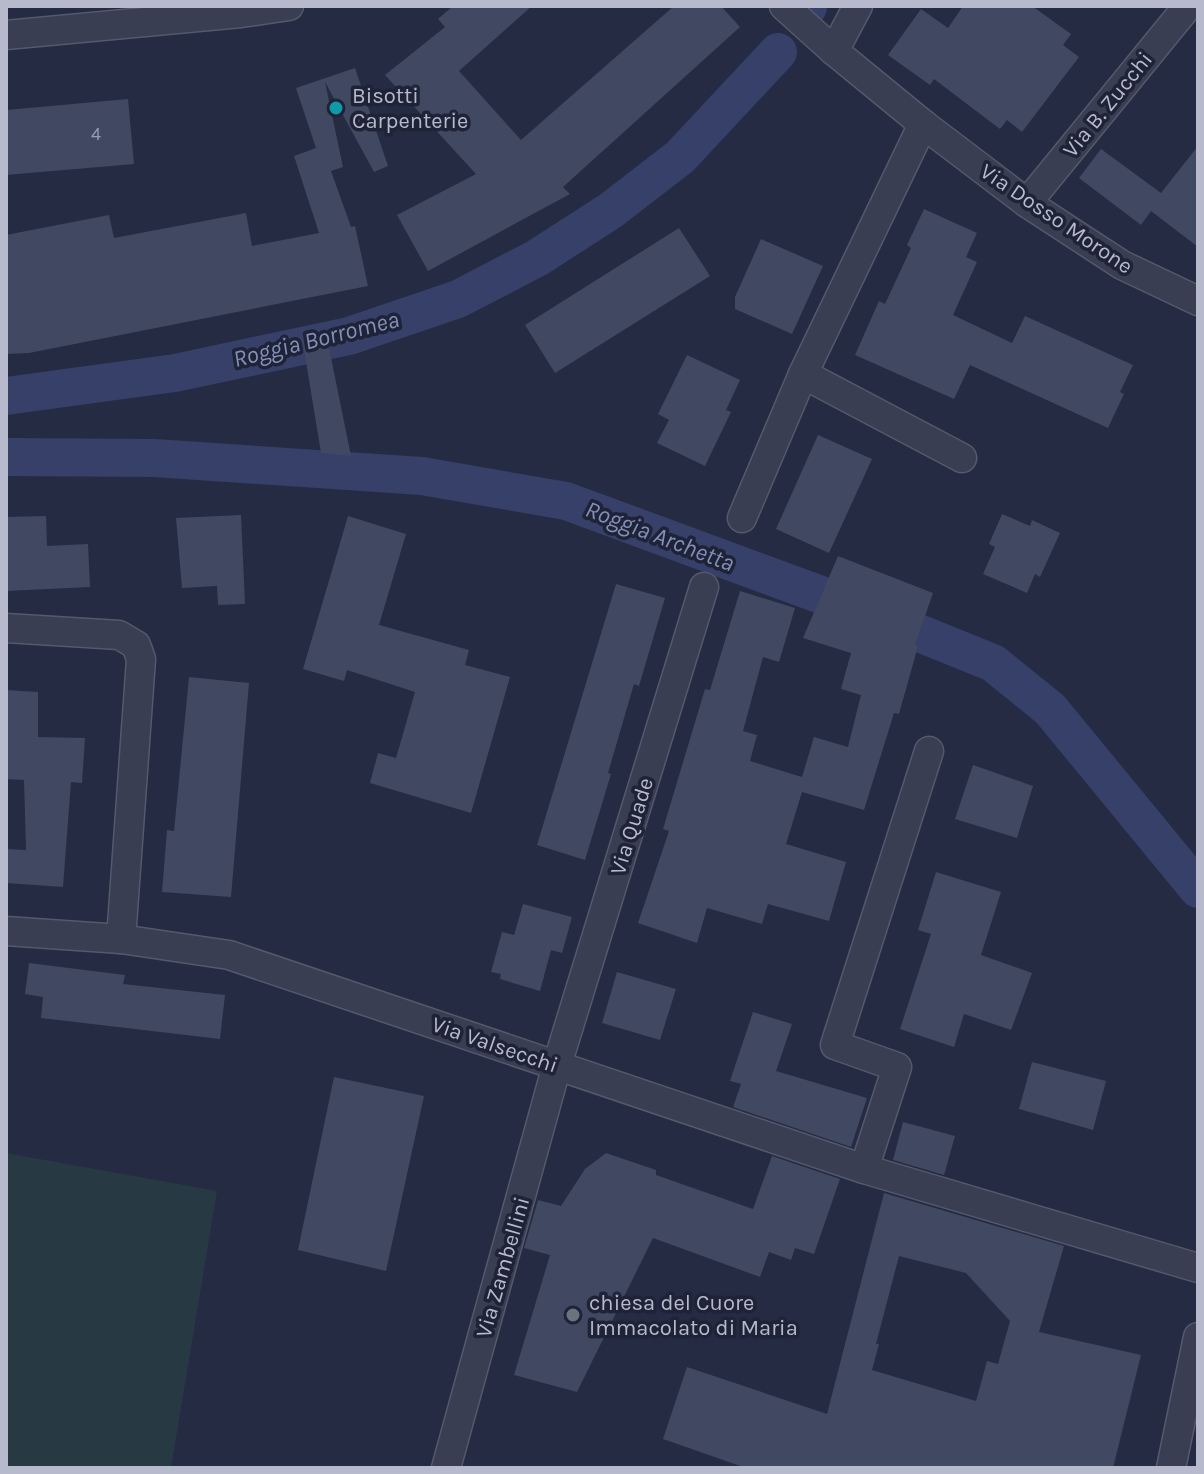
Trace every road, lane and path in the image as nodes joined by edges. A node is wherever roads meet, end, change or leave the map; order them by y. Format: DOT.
graph roads {
  1 [pos="289,6"];
  2 [pos="784,6"];
  3 [pos="858,6"];
  4 [pos="1188,6"];
  5 [pos="6,35"];
  6 [pos="834,51"];
  7 [pos="923,124"];
  8 [pos="1027,203"];
  9 [pos="1198,301"];
  10 [pos="803,374"];
  11 [pos="962,458"];
  12 [pos="742,518"];
  13 [pos="704,587"];
  14 [pos="6,628"];
  15 [pos="929,751"];
  16 [pos="6,931"];
  17 [pos="121,939"];
  18 [pos="557,1065"];
  19 [pos="864,1169"];
  20 [pos="1198,1268"];
  21 [pos="1198,1337"];
  22 [pos="446,1468"];
  23 [pos="1171,1468"];
  1 -- 5 [label="street"];
  2 -- 6 [label="street, Via Dosso Morone"];
  3 -- 6 [label="street"];
  4 -- 8 [label="street, Via B. Zucchi"];
  6 -- 7 [label="street, Via Dosso Morone"];
  7 -- 8 [label="street, Via Dosso Morone"];
  7 -- 10 [label="street"];
  8 -- 9 [label="street, Via Dosso Morone"];
  10 -- 11 [label="street"];
  10 -- 12 [label="street"];
  13 -- 18 [label="street, Via Quade"];
  14 -- 17 [label="street"];
  15 -- 19 [label="street"];
  16 -- 17 [label="street, Via Valsecchi"];
  17 -- 18 [label="street, Via Valsecchi"];
  18 -- 19 [label="street, Via Valsecchi"];
  18 -- 22 [label="street, Via Zambellini"];
  19 -- 20 [label="street, Via Valsecchi"];
  21 -- 23 [label="street"];
}
